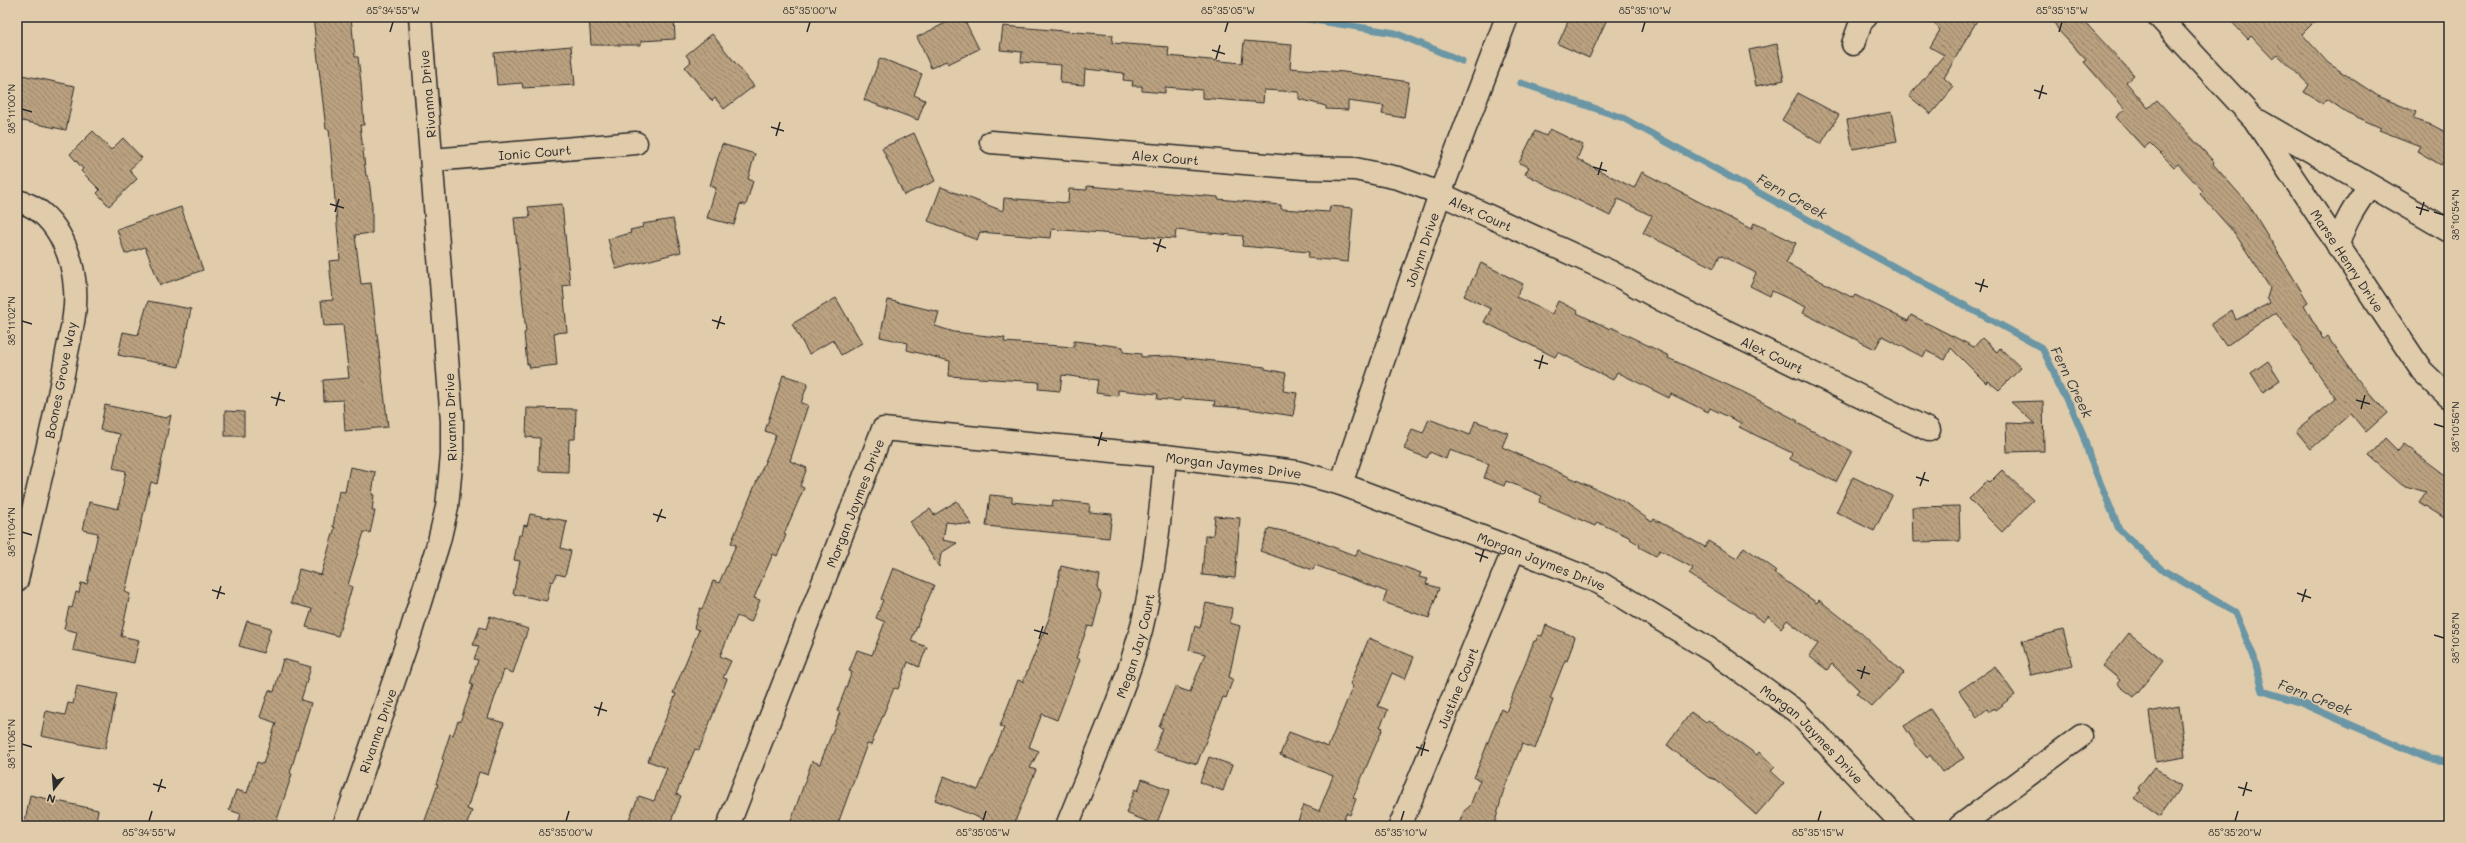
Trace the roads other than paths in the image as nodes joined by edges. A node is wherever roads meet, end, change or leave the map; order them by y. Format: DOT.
graph roads {
  1 [pos="420,17"];
  2 [pos="1507,17"];
  3 [pos="1866,17"];
  4 [pos="2159,17"];
  5 [pos="1853,44"];
  6 [pos="2254,119"];
  7 [pos="991,142"];
  8 [pos="636,143"];
  9 [pos="432,160"];
  10 [pos="2369,186"];
  11 [pos="1440,194"];
  12 [pos="17,201"];
  13 [pos="2449,231"];
  14 [pos="2338,246"];
  15 [pos="2449,397"];
  16 [pos="1929,430"];
  17 [pos="1165,456"];
  18 [pos="1341,484"];
  19 [pos="1514,549"];
  20 [pos="17,580"];
  21 [pos="2081,736"];
  22 [pos="344,826"];
  23 [pos="728,826"];
  24 [pos="1068,826"];
  25 [pos="1400,826"];
  26 [pos="1904,826"];
  27 [pos="1960,826"];
  1 -- 9 [label="street, Rivanna Drive"];
  2 -- 11 [label="street, Jolynn Drive"];
  3 -- 5 [label="street"];
  4 -- 6 [label="street, Marse Henry Drive"];
  6 -- 10 [label="street, Marse Henry Drive"];
  6 -- 14 [label="street, Marse Henry Drive"];
  7 -- 11 [label="street, Alex Court"];
  8 -- 9 [label="street, Ionic Court"];
  9 -- 22 [label="street, Rivanna Drive"];
  10 -- 13 [label="street, Marse Henry Drive"];
  10 -- 14 [label="street"];
  11 -- 16 [label="street, Alex Court"];
  11 -- 18 [label="street, Jolynn Drive"];
  12 -- 20 [label="street, Boones Grove Way"];
  14 -- 15 [label="street, Marse Henry Drive"];
  17 -- 18 [label="street, Morgan Jaymes Drive"];
  17 -- 23 [label="street, Morgan Jaymes Drive"];
  17 -- 24 [label="street, Megan Jay Court"];
  18 -- 19 [label="street, Morgan Jaymes Drive"];
  19 -- 25 [label="street, Justine Court"];
  19 -- 26 [label="street, Morgan Jaymes Drive"];
  21 -- 27 [label="street"];
}
